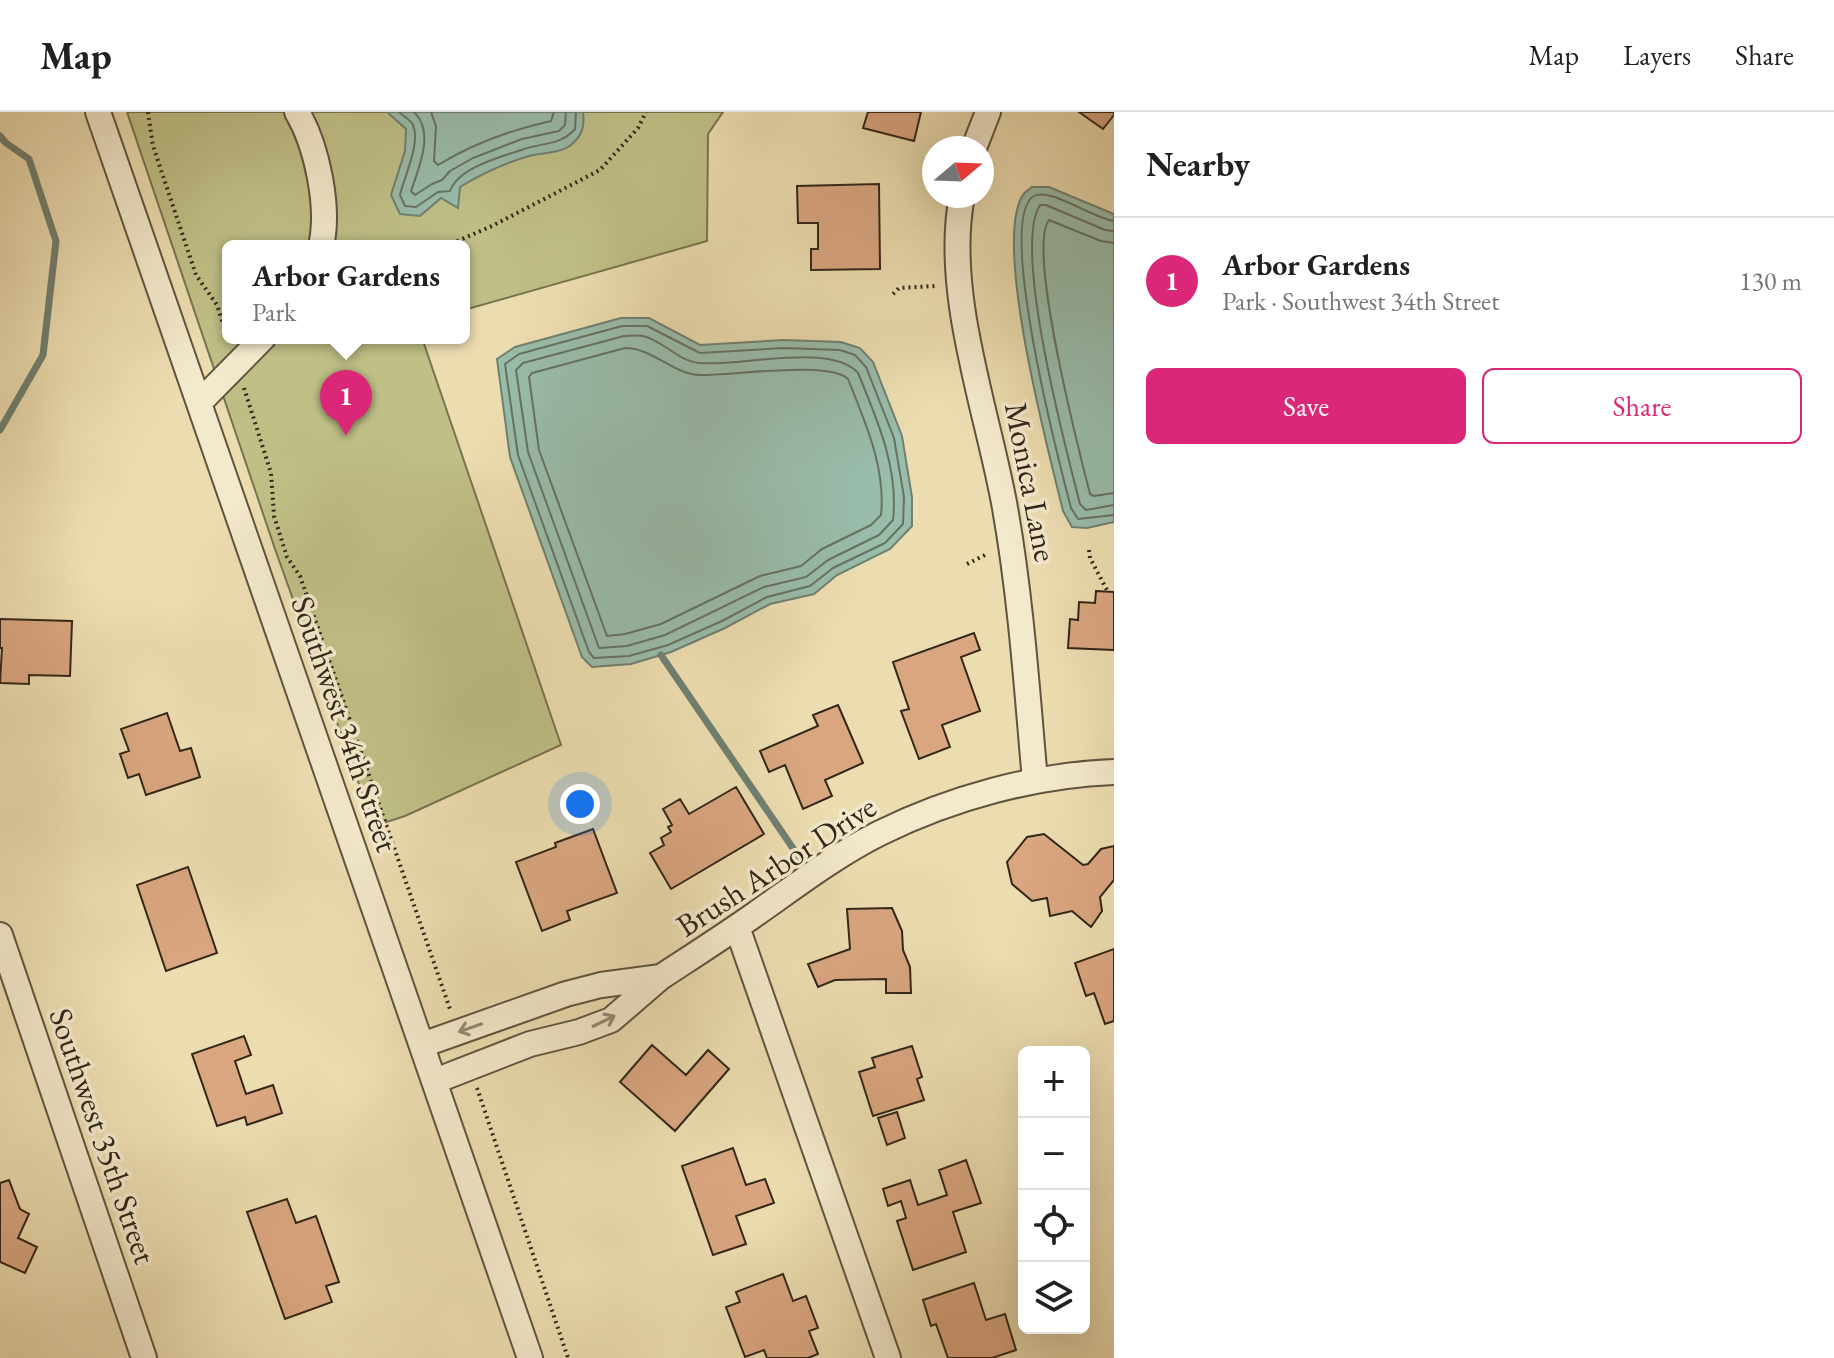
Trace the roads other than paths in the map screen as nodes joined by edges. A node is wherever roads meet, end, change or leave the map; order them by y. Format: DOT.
graph roads {
  1 [pos="98,112"];
  2 [pos="297,112"];
  3 [pos="988,112"];
  4 [pos="979,136"];
  5 [pos="959,208"];
  6 [pos="321,240"];
  7 [pos="257,344"];
  8 [pos="199,403"];
  9 [pos="1114,772"];
  10 [pos="1035,781"];
  11 [pos="737,927"];
  12 [pos="0,935"];
  13 [pos="661,977"];
  14 [pos="519,1011"];
  15 [pos="530,1044"];
  16 [pos="422,1045"];
  17 [pos="435,1081"];
  18 [pos="144,1358"];
  19 [pos="530,1358"];
  20 [pos="888,1358"];
  1 -- 8 [label="street, Southwest 34th Street"];
  2 -- 6 [label="street"];
  3 -- 4 [label="street"];
  5 -- 10 [label="street, Monica Lane"];
  7 -- 8 [label="street"];
  8 -- 16 [label="street, Southwest 34th Street"];
  9 -- 10 [label="street, Brush Arbor Drive"];
  10 -- 11 [label="street, Brush Arbor Drive"];
  11 -- 13 [label="street, Brush Arbor Drive"];
  11 -- 20 [label="street"];
  12 -- 18 [label="street, Southwest 35th Street"];
  13 -- 14 [label="street, Brush Arbor Drive"];
  15 -- 13 [label="street, Brush Arbor Drive, one-way"];
  14 -- 15 [label="street"];
  14 -- 16 [label="street, Brush Arbor Drive, one-way"];
  15 -- 17 [label="street, Brush Arbor Drive"];
  16 -- 17 [label="street, Southwest 34th Street"];
  17 -- 19 [label="street, Southwest 34th Street"];
}
